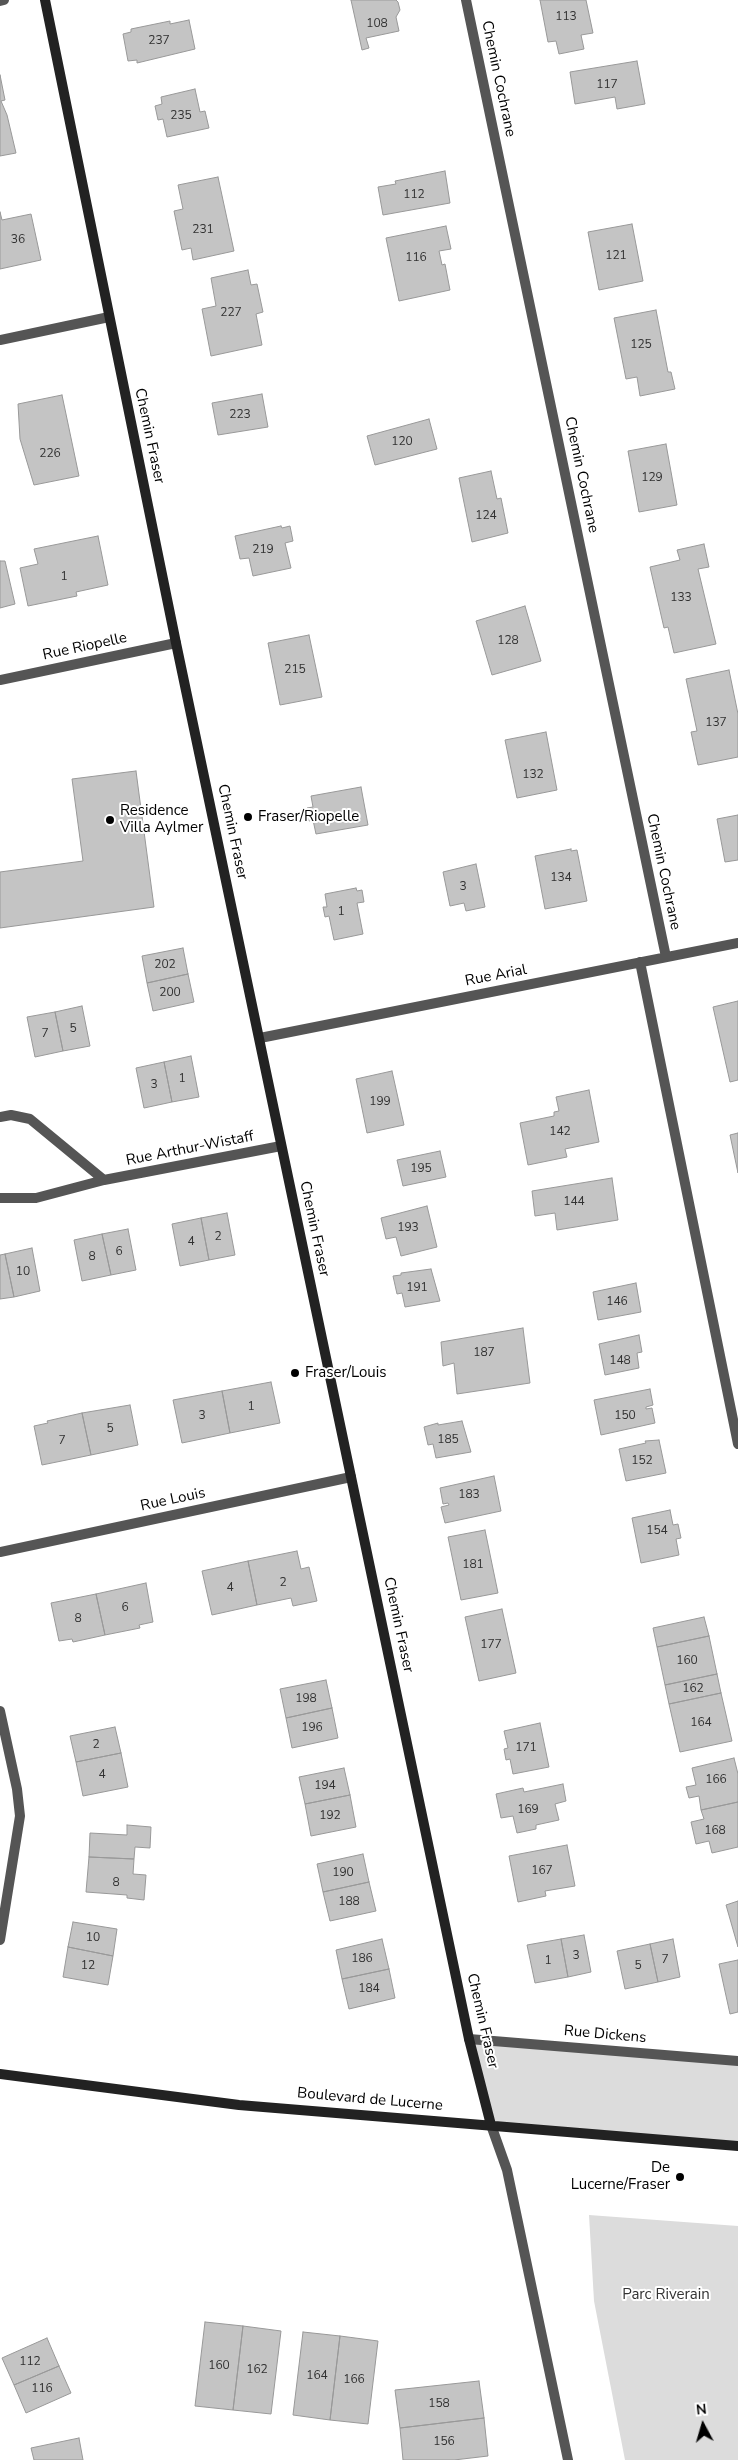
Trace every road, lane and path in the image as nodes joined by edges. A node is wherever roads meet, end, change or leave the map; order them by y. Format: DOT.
graph roads {
  1 [pos="4,0"];
  2 [pos="45,0"];
  3 [pos="466,0"];
  4 [pos="0,1"];
  5 [pos="109,317"];
  6 [pos="0,340"];
  7 [pos="176,643"];
  8 [pos="0,680"];
  9 [pos="738,943"];
  10 [pos="666,957"];
  11 [pos="640,962"];
  12 [pos="260,1038"];
  13 [pos="0,1117"];
  14 [pos="282,1146"];
  15 [pos="104,1180"];
  16 [pos="0,1198"];
  17 [pos="738,1444"];
  18 [pos="351,1477"];
  19 [pos="0,1552"];
  20 [pos="0,1711"];
  21 [pos="0,1940"];
  22 [pos="469,2039"];
  23 [pos="738,2061"];
  24 [pos="0,2074"];
  25 [pos="491,2125"];
  26 [pos="738,2146"];
  27 [pos="568,2460"];
  1 -- 4 [label="street"];
  2 -- 5 [label="street, Chemin Fraser"];
  3 -- 10 [label="street, Chemin Cochrane"];
  5 -- 6 [label="street"];
  5 -- 7 [label="street, Chemin Fraser"];
  7 -- 8 [label="street, Rue Riopelle"];
  7 -- 12 [label="street, Chemin Fraser"];
  9 -- 10 [label="street, Rue Arial"];
  10 -- 11 [label="street, Rue Arial"];
  11 -- 12 [label="street, Rue Arial"];
  11 -- 17 [label="street"];
  12 -- 14 [label="street, Chemin Fraser"];
  13 -- 15 [label="street"];
  14 -- 15 [label="street, Rue Arthur-Wistaff"];
  14 -- 18 [label="street, Chemin Fraser"];
  15 -- 16 [label="street, Rue Arthur-Wistaff"];
  18 -- 19 [label="street, Rue Louis"];
  18 -- 22 [label="street, Chemin Fraser"];
  20 -- 21 [label="street"];
  22 -- 23 [label="street, Rue Dickens"];
  22 -- 25 [label="street, Chemin Fraser"];
  24 -- 25 [label="street, Boulevard de Lucerne"];
  25 -- 26 [label="street, Boulevard de Lucerne"];
  25 -- 27 [label="street, Chemin Fraser"];
}
